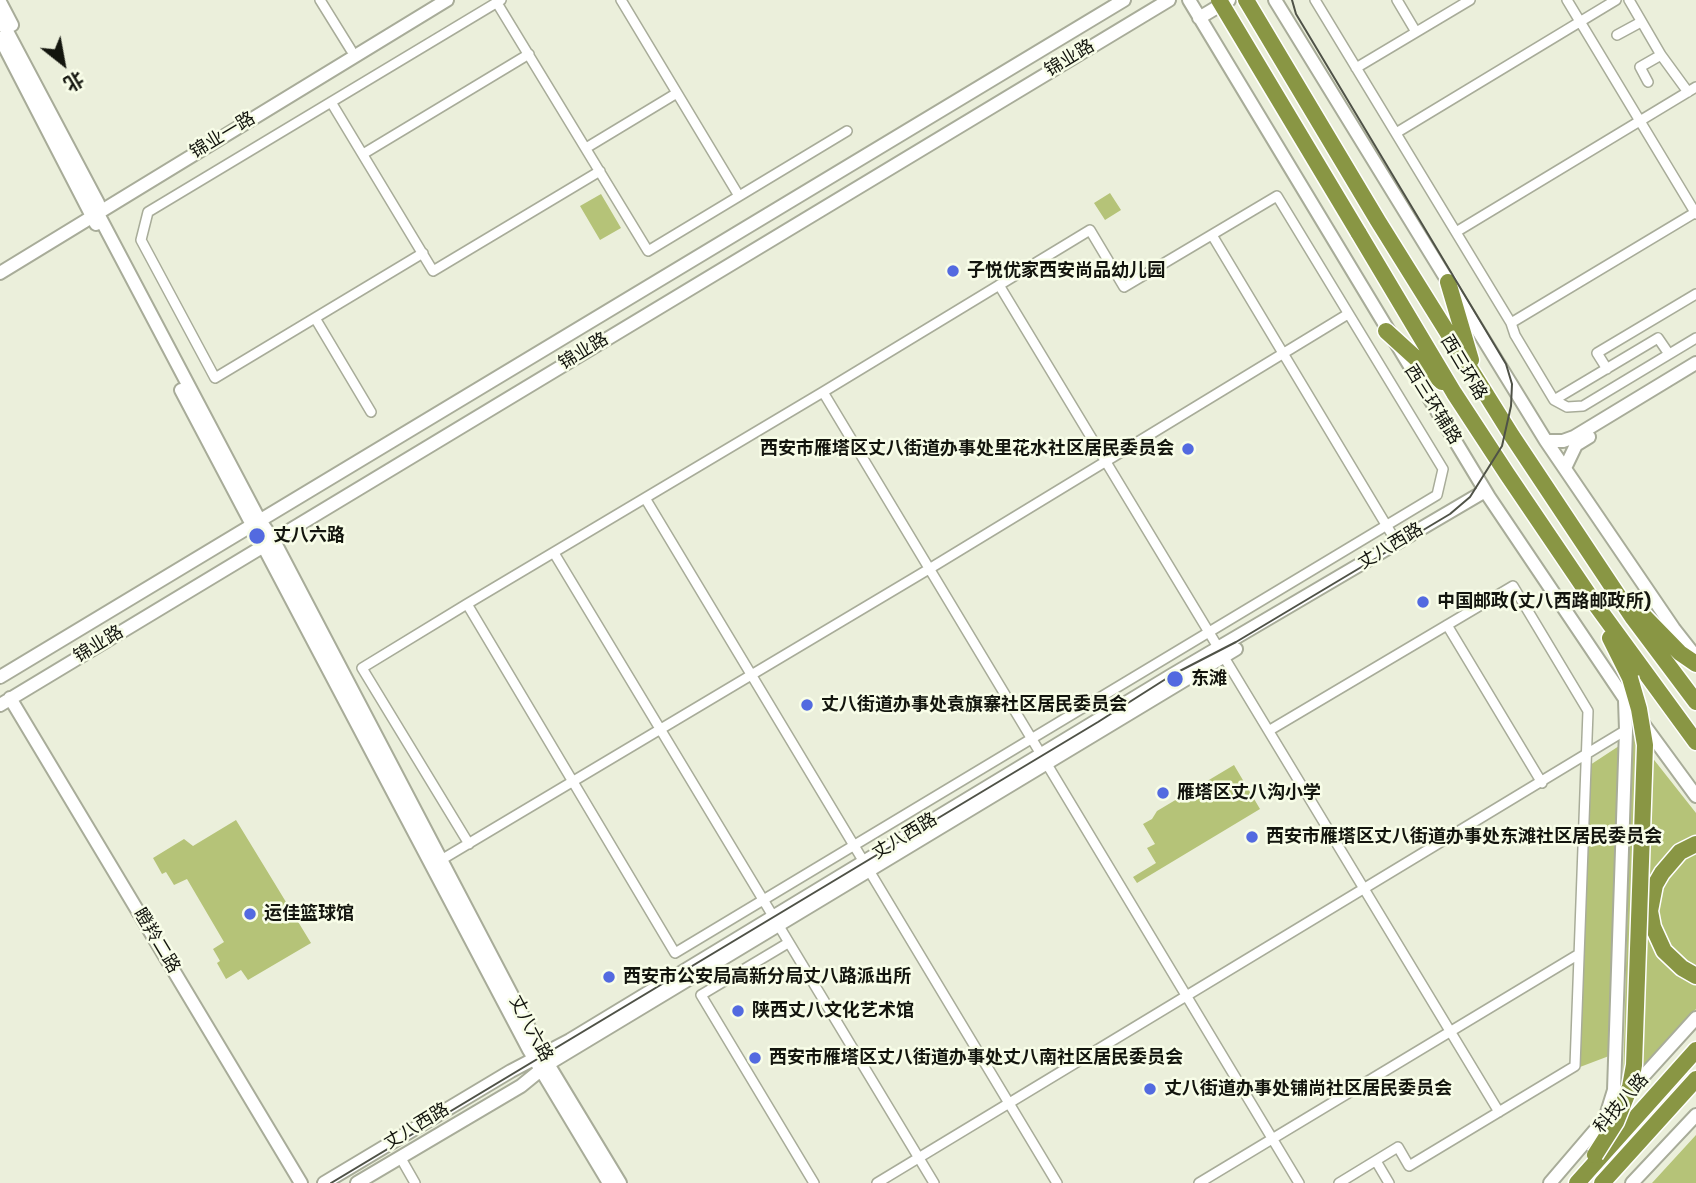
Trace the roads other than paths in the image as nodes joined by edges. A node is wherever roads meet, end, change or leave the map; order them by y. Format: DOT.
graph roads {
  1 [pos="320,0"];
  2 [pos="433,0"];
  3 [pos="447,0"];
  4 [pos="621,0"];
  5 [pos="1124,0"];
  6 [pos="1169,0"];
  7 [pos="1189,0"];
  8 [pos="1219,0"];
  9 [pos="1229,0"];
  10 [pos="1246,0"];
  11 [pos="1275,0"];
  12 [pos="1315,0"];
  13 [pos="1397,0"];
  14 [pos="1469,0"];
  15 [pos="1567,0"];
  16 [pos="1616,0"];
  17 [pos="1629,0"];
  18 [pos="499,1"];
  19 [pos="0,2"];
  20 [pos="0,18"];
  21 [pos="1199,18"];
  22 [pos="1580,22"];
  23 [pos="1641,22"];
  24 [pos="1416,32"];
  25 [pos="1617,35"];
  26 [pos="0,38"];
  27 [pos="351,50"];
  28 [pos="8,53"];
  29 [pos="528,54"];
  30 [pos="1661,55"];
  31 [pos="1356,68"];
  32 [pos="1648,82"];
  33 [pos="1692,90"];
  34 [pos="677,93"];
  35 [pos="331,102"];
  36 [pos="51,111"];
  37 [pos="1640,121"];
  38 [pos="847,131"];
  39 [pos="1396,133"];
  40 [pos="586,148"];
  41 [pos="363,154"];
  42 [pos="600,171"];
  43 [pos="739,196"];
  44 [pos="94,210"];
  45 [pos="1696,213"];
  46 [pos="1455,232"];
  47 [pos="1212,235"];
  48 [pos="423,253"];
  49 [pos="0,263"];
  50 [pos="0,273"];
  51 [pos="1448,282"];
  52 [pos="999,285"];
  53 [pos="1696,293"];
  54 [pos="1348,314"];
  55 [pos="315,318"];
  56 [pos="1511,323"];
  57 [pos="1387,331"];
  58 [pos="1696,338"];
  59 [pos="1283,354"];
  60 [pos="1669,354"];
  61 [pos="1696,363"];
  62 [pos="1606,369"];
  63 [pos="1696,372"];
  64 [pos="1476,379"];
  65 [pos="823,392"];
  66 [pos="1454,393"];
  67 [pos="1554,400"];
  68 [pos="372,412"];
  69 [pos="1546,441"];
  70 [pos="1106,462"];
  71 [pos="1565,468"];
  72 [pos="1487,494"];
  73 [pos="645,498"];
  74 [pos="256,523"];
  75 [pos="1387,526"];
  76 [pos="269,541"];
  77 [pos="1397,543"];
  78 [pos="554,553"];
  79 [pos="1598,567"];
  80 [pos="929,569"];
  81 [pos="1592,601"];
  82 [pos="467,604"];
  83 [pos="1447,625"];
  84 [pos="1665,630"];
  85 [pos="1209,632"];
  86 [pos="1696,646"];
  87 [pos="1222,653"];
  88 [pos="1696,657"];
  89 [pos="1696,664"];
  90 [pos="752,674"];
  91 [pos="0,677"];
  92 [pos="1625,699"];
  93 [pos="5,701"];
  94 [pos="1696,702"];
  95 [pos="660,730"];
  96 [pos="1270,730"];
  97 [pos="1626,730"];
  98 [pos="1032,738"];
  99 [pos="1696,742"];
  100 [pos="1585,757"];
  101 [pos="1043,760"];
  102 [pos="573,782"];
  103 [pos="1542,783"];
  104 [pos="1696,796"];
  105 [pos="469,844"];
  106 [pos="1696,844"];
  107 [pos="855,845"];
  108 [pos="441,860"];
  109 [pos="867,866"];
  110 [pos="1365,890"];
  111 [pos="763,901"];
  112 [pos="775,921"];
  113 [pos="788,943"];
  114 [pos="1579,954"];
  115 [pos="1696,976"];
  116 [pos="1188,996"];
  117 [pos="1696,1018"];
  118 [pos="1451,1032"];
  119 [pos="1696,1050"];
  120 [pos="542,1061"];
  121 [pos="1696,1079"];
  122 [pos="1696,1093"];
  123 [pos="1011,1103"];
  124 [pos="1499,1112"];
  125 [pos="1696,1115"];
  126 [pos="1605,1119"];
  127 [pos="1273,1139"];
  128 [pos="1635,1147"];
  129 [pos="1597,1157"];
  130 [pos="919,1158"];
  131 [pos="1376,1161"];
  132 [pos="403,1162"];
  133 [pos="1607,1177"];
  134 [pos="301,1183"];
  135 [pos="324,1183"];
  136 [pos="357,1183"];
  137 [pos="415,1183"];
  138 [pos="609,1183"];
  139 [pos="620,1183"];
  140 [pos="814,1183"];
  141 [pos="877,1183"];
  142 [pos="933,1183"];
  143 [pos="1057,1183"];
  144 [pos="1199,1183"];
  145 [pos="1299,1183"];
  146 [pos="1339,1183"];
  147 [pos="1389,1183"];
  148 [pos="1550,1183"];
  149 [pos="1575,1183"];
  150 [pos="1632,1183"];
  1 -- 27 [label="street"];
  2 -- 27 [label="main road, 锦业一路"];
  3 -- 44 [label="main road, 锦业一路"];
  4 -- 34 [label="street"];
  5 -- 74 [label="main road, 锦业路"];
  6 -- 76 [label="main road, 锦业路"];
  7 -- 21 [label="main road, 西三环辅路"];
  8 -- 66 [label="highway, 西三环路, bridge"];
  9 -- 21 [label="main road"];
  10 -- 64 [label="highway, 西三环路"];
  11 -- 51 [label="main road"];
  12 -- 31 [label="street"];
  13 -- 24 [label="street"];
  14 -- 24 [label="street"];
  15 -- 22 [label="street"];
  16 -- 22 [label="street"];
  17 -- 23 [label="street"];
  18 -- 29 [label="street"];
  18 -- 35 [label="street"];
  19 -- 36 [label="main road"];
  20 -- 28 [label="main road, 丈八六路"];
  21 -- 57 [label="main road, 西三环辅路"];
  22 -- 37 [label="street"];
  22 -- 39 [label="street"];
  23 -- 25 [label="street"];
  23 -- 30 [label="street"];
  24 -- 31 [label="street"];
  26 -- 28 [label="main road, 丈八六路"];
  27 -- 44 [label="main road, 锦业一路"];
  28 -- 36 [label="main road, 丈八六路"];
  28 -- 44 [label="main road, 丈八六路"];
  29 -- 40 [label="street"];
  29 -- 41 [label="street"];
  30 -- 32 [label="street"];
  30 -- 33 [label="street"];
  31 -- 39 [label="street"];
  33 -- 37 [label="street"];
  34 -- 40 [label="street"];
  34 -- 43 [label="street"];
  35 -- 41 [label="street"];
  35 -- 55 [label="street"];
  36 -- 44 [label="main road, 丈八六路"];
  37 -- 45 [label="street"];
  37 -- 46 [label="street"];
  38 -- 43 [label="street"];
  39 -- 46 [label="street"];
  40 -- 42 [label="street"];
  41 -- 48 [label="street"];
  42 -- 43 [label="street"];
  42 -- 48 [label="street"];
  44 -- 49 [label="main road, 锦业一路"];
  44 -- 50 [label="main road, 锦业一路"];
  44 -- 74 [label="main road, 丈八六路"];
  45 -- 56 [label="street"];
  46 -- 56 [label="street"];
  47 -- 52 [label="street"];
  47 -- 54 [label="street"];
  47 -- 59 [label="street"];
  48 -- 55 [label="street"];
  51 -- 64 [label="highway"];
  51 -- 69 [label="main road"];
  52 -- 65 [label="street"];
  52 -- 70 [label="street"];
  53 -- 62 [label="street"];
  54 -- 59 [label="street"];
  54 -- 75 [label="street"];
  55 -- 68 [label="street"];
  56 -- 67 [label="street"];
  57 -- 66 [label="highway"];
  57 -- 72 [label="main road, 西三环辅路"];
  58 -- 60 [label="street"];
  59 -- 70 [label="street"];
  59 -- 75 [label="street"];
  60 -- 62 [label="street"];
  60 -- 67 [label="street"];
  61 -- 69 [label="main road"];
  62 -- 67 [label="street"];
  63 -- 71 [label="main road"];
  64 -- 79 [label="highway, 西三环路"];
  65 -- 73 [label="street"];
  65 -- 80 [label="street"];
  66 -- 81 [label="highway, 西三环路"];
  69 -- 71 [label="main road"];
  70 -- 80 [label="street"];
  70 -- 85 [label="street"];
  71 -- 84 [label="main road"];
  72 -- 77 [label="main road, 丈八西路"];
  72 -- 87 [label="main road, 丈八西路"];
  72 -- 92 [label="main road, 西三环辅路"];
  73 -- 78 [label="street"];
  73 -- 90 [label="street"];
  74 -- 76 [label="main road, 丈八六路"];
  74 -- 91 [label="main road, 锦业路"];
  75 -- 77 [label="street"];
  75 -- 85 [label="street"];
  76 -- 93 [label="main road, 锦业路"];
  76 -- 108 [label="main road, 丈八六路"];
  76 -- 120 [label="main road, 丈八六路"];
  77 -- 87 [label="main road, 丈八西路"];
  78 -- 82 [label="street"];
  78 -- 95 [label="street"];
  79 -- 84 [label="highway"];
  79 -- 94 [label="highway, 西三环路"];
  80 -- 90 [label="street"];
  80 -- 98 [label="street"];
  81 -- 99 [label="highway, 西三环路"];
  81 -- 129 [label="highway, bridge"];
  82 -- 102 [label="street"];
  82 -- 105 [label="street"];
  83 -- 96 [label="street"];
  83 -- 100 [label="street"];
  83 -- 103 [label="street"];
  84 -- 86 [label="main road"];
  84 -- 88 [label="main road"];
  84 -- 89 [label="highway"];
  85 -- 87 [label="street"];
  85 -- 98 [label="street"];
  87 -- 96 [label="street"];
  87 -- 101 [label="main road, 丈八西路"];
  90 -- 95 [label="street"];
  90 -- 107 [label="street"];
  92 -- 97 [label="main road"];
  92 -- 104 [label="main road, 西三环辅路"];
  93 -- 134 [label="main road, 瞪羚二路"];
  95 -- 102 [label="street"];
  95 -- 111 [label="street"];
  96 -- 110 [label="street"];
  97 -- 100 [label="street"];
  97 -- 126 [label="main road"];
  98 -- 101 [label="street"];
  98 -- 107 [label="street"];
  100 -- 103 [label="street"];
  100 -- 114 [label="street"];
  101 -- 109 [label="main road, 丈八西路"];
  101 -- 116 [label="street"];
  102 -- 105 [label="street"];
  102 -- 111 [label="street"];
  103 -- 110 [label="street"];
  105 -- 108 [label="street"];
  106 -- 115 [label="highway"];
  107 -- 109 [label="street"];
  107 -- 111 [label="street"];
  108 -- 120 [label="main road, 丈八六路"];
  109 -- 112 [label="main road, 丈八西路"];
  109 -- 123 [label="street"];
  110 -- 116 [label="street"];
  110 -- 118 [label="street"];
  111 -- 112 [label="street"];
  112 -- 113 [label="street"];
  112 -- 120 [label="main road, 丈八西路"];
  113 -- 130 [label="street"];
  113 -- 140 [label="street"];
  114 -- 118 [label="street"];
  114 -- 124 [label="street"];
  116 -- 123 [label="street"];
  116 -- 127 [label="street"];
  117 -- 126 [label="main road"];
  118 -- 124 [label="street"];
  118 -- 127 [label="street"];
  119 -- 129 [label="highway, 科技八路"];
  120 -- 135 [label="main road, 丈八西路"];
  120 -- 136 [label="main road, 丈八西路"];
  120 -- 138 [label="main road, 丈八六路"];
  120 -- 139 [label="main road, 丈八六路"];
  121 -- 128 [label="highway"];
  122 -- 128 [label="highway"];
  123 -- 130 [label="street"];
  123 -- 143 [label="street"];
  124 -- 131 [label="street"];
  125 -- 150 [label="main road"];
  126 -- 148 [label="main road"];
  127 -- 144 [label="street"];
  127 -- 145 [label="street"];
  128 -- 133 [label="highway"];
  129 -- 149 [label="highway"];
  130 -- 141 [label="street"];
  130 -- 142 [label="street"];
  131 -- 146 [label="street"];
  131 -- 147 [label="street"];
  132 -- 137 [label="street"];
}
